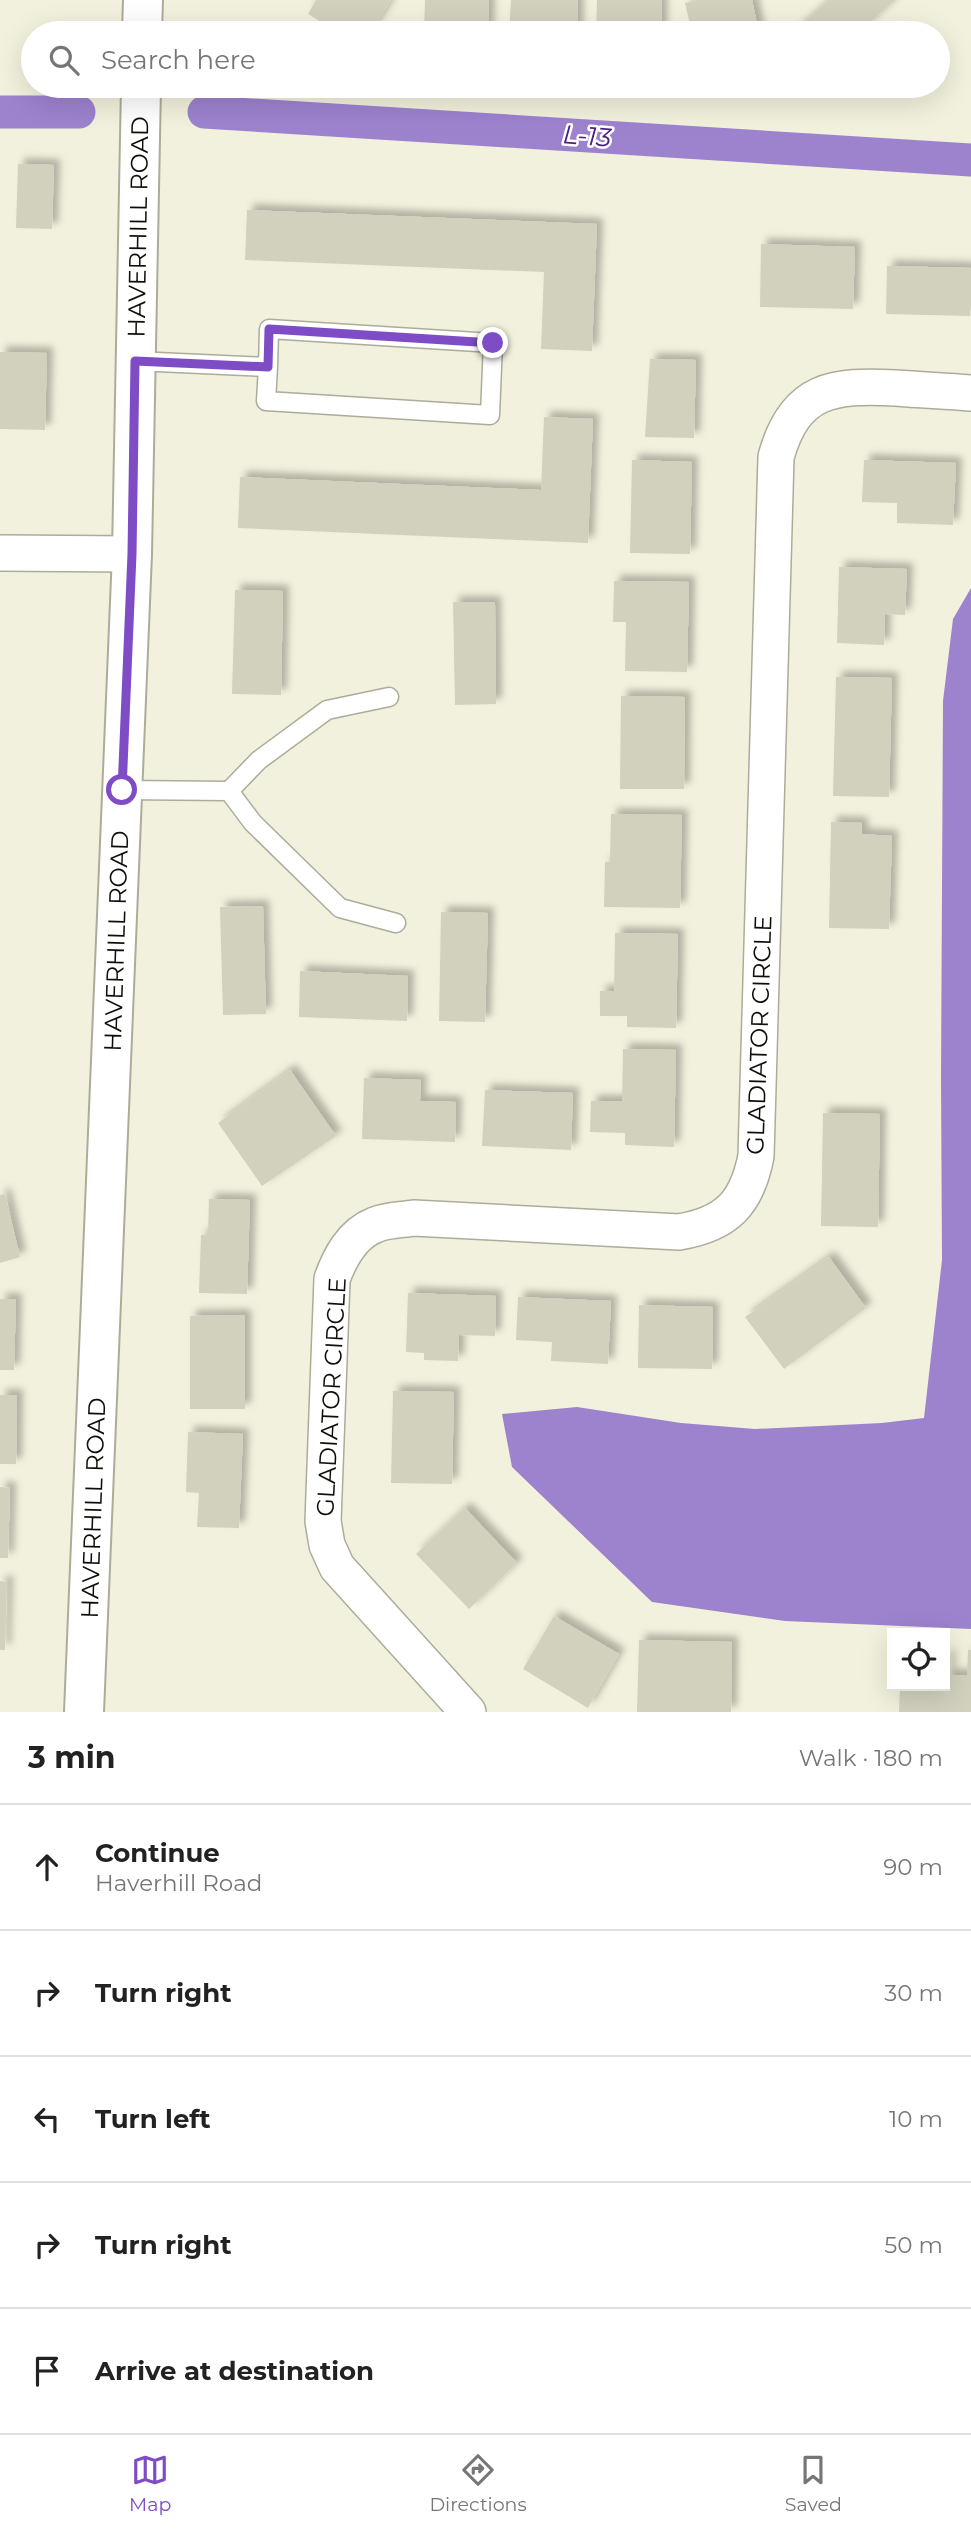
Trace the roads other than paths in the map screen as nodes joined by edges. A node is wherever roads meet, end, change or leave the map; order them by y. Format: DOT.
graph roads {
  1 [pos="143,0"];
  2 [pos="142,21"];
  3 [pos="141,98"];
  4 [pos="135,361"];
  5 [pos="268,367"];
  6 [pos="971,393"];
  7 [pos="0,554"];
  8 [pos="132,554"];
  9 [pos="389,697"];
  10 [pos="122,790"];
  11 [pos="229,790"];
  12 [pos="396,923"];
  13 [pos="84,1712"];
  14 [pos="468,1712"];
  1 -- 2 [label="street"];
  3 -- 4 [label="street, HAVERHILL ROAD"];
  4 -- 5 [label="lane"];
  4 -- 8 [label="street, HAVERHILL ROAD"];
  5 -- 5 [label="lane"];
  6 -- 14 [label="street, GLADIATOR CIRCLE"];
  7 -- 8 [label="street"];
  8 -- 10 [label="street, HAVERHILL ROAD"];
  9 -- 11 [label="lane"];
  10 -- 11 [label="lane"];
  10 -- 13 [label="street, HAVERHILL ROAD"];
  11 -- 12 [label="lane"];
}
